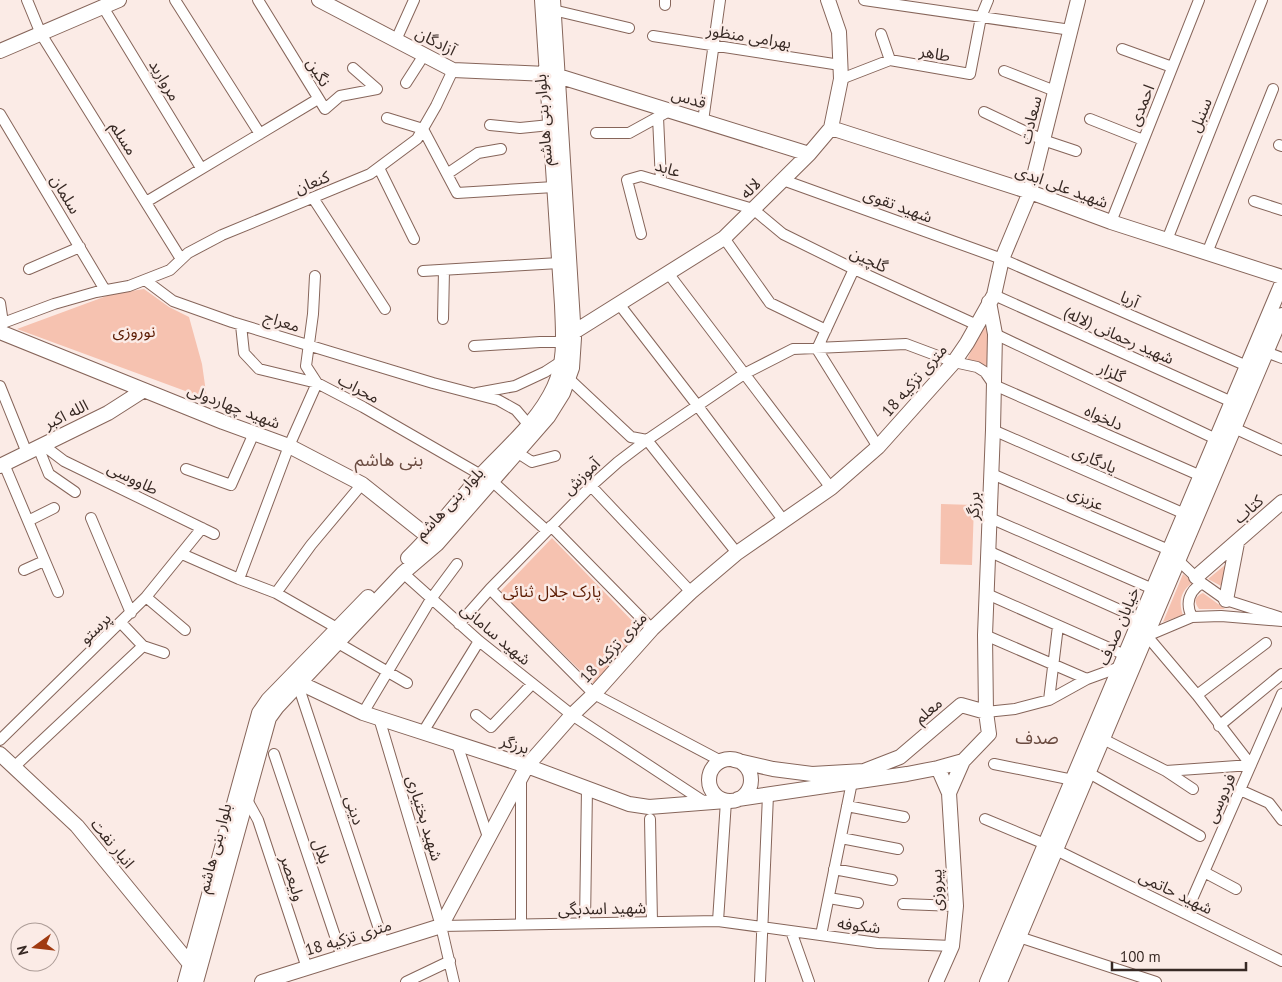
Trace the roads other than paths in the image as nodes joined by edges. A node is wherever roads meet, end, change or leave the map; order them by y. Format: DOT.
graph roads {
  1 [pos="27,0"];
  2 [pos="120,0"];
  3 [pos="175,0"];
  4 [pos="258,0"];
  5 [pos="320,0"];
  6 [pos="414,0"];
  7 [pos="542,0"];
  8 [pos="720,0"];
  9 [pos="828,0"];
  10 [pos="867,0"];
  11 [pos="988,0"];
  12 [pos="1078,0"];
  13 [pos="1199,0"];
  14 [pos="1262,0"];
  15 [pos="918,4"];
  16 [pos="553,5"];
  17 [pos="104,7"];
  18 [pos="981,17"];
  19 [pos="629,28"];
  20 [pos="1071,30"];
  21 [pos="41,34"];
  22 [pos="881,34"];
  23 [pos="653,36"];
  24 [pos="396,40"];
  25 [pos="714,46"];
  26 [pos="1122,48"];
  27 [pos="0,51"];
  28 [pos="424,54"];
  29 [pos="890,60"];
  30 [pos="1172,67"];
  31 [pos="353,68"];
  32 [pos="453,70"];
  33 [pos="1004,71"];
  34 [pos="840,72"];
  35 [pos="552,75"];
  36 [pos="406,83"];
  37 [pos="1273,89"];
  38 [pos="1055,91"];
  39 [pos="318,99"];
  40 [pos="984,112"];
  41 [pos="0,114"];
  42 [pos="664,114"];
  43 [pos="387,118"];
  44 [pos="1090,119"];
  45 [pos="703,121"];
  46 [pos="490,125"];
  47 [pos="550,125"];
  48 [pos="831,128"];
  49 [pos="423,129"];
  50 [pos="596,133"];
  51 [pos="260,134"];
  52 [pos="1043,140"];
  53 [pos="1144,140"];
  54 [pos="501,149"];
  55 [pos="1076,151"];
  56 [pos="809,154"];
  57 [pos="201,168"];
  58 [pos="379,168"];
  59 [pos="447,174"];
  60 [pos="784,180"];
  61 [pos="661,182"];
  62 [pos="554,187"];
  63 [pos="1030,192"];
  64 [pos="313,198"];
  65 [pos="1254,201"];
  66 [pos="146,202"];
  67 [pos="753,209"];
  68 [pos="1282,210"];
  69 [pos="1111,222"];
  70 [pos="642,234"];
  71 [pos="724,238"];
  72 [pos="414,239"];
  73 [pos="1167,240"];
  74 [pos="80,247"];
  75 [pos="1207,253"];
  76 [pos="181,259"];
  77 [pos="1002,259"];
  78 [pos="559,263"];
  79 [pos="29,269"];
  80 [pos="854,269"];
  81 [pos="444,270"];
  82 [pos="423,271"];
  83 [pos="668,273"];
  84 [pos="315,276"];
  85 [pos="1282,277"];
  86 [pos="145,280"];
  87 [pos="1282,283"];
  88 [pos="106,290"];
  89 [pos="991,299"];
  90 [pos="0,303"];
  91 [pos="619,304"];
  92 [pos="385,309"];
  93 [pos="1282,314"];
  94 [pos="443,319"];
  95 [pos="241,324"];
  96 [pos="977,325"];
  97 [pos="1,328"];
  98 [pos="826,330"];
  99 [pos="574,332"];
  100 [pos="995,334"];
  101 [pos="563,342"];
  102 [pos="309,345"];
  103 [pos="474,346"];
  104 [pos="817,349"];
  105 [pos="1266,352"];
  106 [pos="1282,358"];
  107 [pos="562,361"];
  108 [pos="954,362"];
  109 [pos="1247,366"];
  110 [pos="744,374"];
  111 [pos="568,378"];
  112 [pos="317,383"];
  113 [pos="994,385"];
  114 [pos="0,386"];
  115 [pos="144,390"];
  116 [pos="475,394"];
  117 [pos="1232,402"];
  118 [pos="697,405"];
  119 [pos="528,424"];
  120 [pos="1234,428"];
  121 [pos="993,430"];
  122 [pos="254,433"];
  123 [pos="1216,439"];
  124 [pos="647,440"];
  125 [pos="289,446"];
  126 [pos="878,447"];
  127 [pos="36,448"];
  128 [pos="1282,450"];
  129 [pos="518,453"];
  130 [pos="556,456"];
  131 [pos="2,465"];
  132 [pos="186,469"];
  133 [pos="992,474"];
  134 [pos="1201,476"];
  135 [pos="487,478"];
  136 [pos="362,484"];
  137 [pos="591,486"];
  138 [pos="831,488"];
  139 [pos="75,492"];
  140 [pos="1282,502"];
  141 [pos="54,508"];
  142 [pos="1185,514"];
  143 [pos="91,518"];
  144 [pos="990,518"];
  145 [pos="28,521"];
  146 [pos="784,521"];
  147 [pos="202,528"];
  148 [pos="549,529"];
  149 [pos="214,534"];
  150 [pos="433,540"];
  151 [pos="1237,542"];
  152 [pos="988,551"];
  153 [pos="737,553"];
  154 [pos="182,554"];
  155 [pos="1174,555"];
  156 [pos="44,561"];
  157 [pos="457,564"];
  158 [pos="24,570"];
  159 [pos="403,573"];
  160 [pos="239,579"];
  161 [pos="1199,580"];
  162 [pos="490,588"];
  163 [pos="1153,589"];
  164 [pos="58,592"];
  165 [pos="691,592"];
  166 [pos="276,593"];
  167 [pos="987,594"];
  168 [pos="146,598"];
  169 [pos="431,599"];
  170 [pos="1226,600"];
  171 [pos="131,613"];
  172 [pos="1192,617"];
  173 [pos="1140,619"];
  174 [pos="1282,619"];
  175 [pos="459,624"];
  176 [pos="124,626"];
  177 [pos="1058,626"];
  178 [pos="337,628"];
  179 [pos="185,630"];
  180 [pos="652,630"];
  181 [pos="985,635"];
  182 [pos="1147,636"];
  183 [pos="479,641"];
  184 [pos="338,642"];
  185 [pos="1266,643"];
  186 [pos="143,646"];
  187 [pos="164,653"];
  188 [pos="1123,661"];
  189 [pos="1054,664"];
  190 [pos="388,672"];
  191 [pos="1282,674"];
  192 [pos="1087,679"];
  193 [pos="407,683"];
  194 [pos="299,684"];
  195 [pos="532,684"];
  196 [pos="594,694"];
  197 [pos="1282,694"];
  198 [pos="1197,695"];
  199 [pos="1049,700"];
  200 [pos="986,712"];
  201 [pos="363,713"];
  202 [pos="476,715"];
  203 [pos="572,715"];
  204 [pos="379,718"];
  205 [pos="1219,726"];
  206 [pos="422,732"];
  207 [pos="1103,739"];
  208 [pos="0,740"];
  209 [pos="457,744"];
  210 [pos="0,754"];
  211 [pos="274,754"];
  212 [pos="727,761"];
  213 [pos="963,761"];
  214 [pos="994,764"];
  215 [pos="1251,765"];
  216 [pos="14,767"];
  217 [pos="938,768"];
  218 [pos="1166,771"];
  219 [pos="524,772"];
  220 [pos="1088,774"];
  221 [pos="1072,780"];
  222 [pos="852,782"];
  223 [pos="587,788"];
  224 [pos="1193,789"];
  225 [pos="1240,790"];
  226 [pos="949,793"];
  227 [pos="768,795"];
  228 [pos="246,798"];
  229 [pos="732,800"];
  230 [pos="707,803"];
  231 [pos="847,806"];
  232 [pos="904,817"];
  233 [pos="986,819"];
  234 [pos="650,820"];
  235 [pos="1282,820"];
  236 [pos="1200,836"];
  237 [pos="841,838"];
  238 [pos="489,840"];
  239 [pos="1051,847"];
  240 [pos="898,849"];
  241 [pos="834,870"];
  242 [pos="1204,872"];
  243 [pos="892,880"];
  244 [pos="1236,889"];
  245 [pos="829,898"];
  246 [pos="858,903"];
  247 [pos="903,904"];
  248 [pos="956,906"];
  249 [pos="1186,914"];
  250 [pos="718,921"];
  251 [pos="652,922"];
  252 [pos="585,923"];
  253 [pos="521,924"];
  254 [pos="441,926"];
  255 [pos="762,927"];
  256 [pos="792,931"];
  257 [pos="821,935"];
  258 [pos="1019,937"];
  259 [pos="384,944"];
  260 [pos="952,946"];
  261 [pos="342,958"];
  262 [pos="1282,961"];
  263 [pos="450,962"];
  264 [pos="195,965"];
  265 [pos="307,968"];
  266 [pos="185,982"];
  267 [pos="196,982"];
  268 [pos="262,982"];
  269 [pos="406,982"];
  270 [pos="454,982"];
  271 [pos="466,982"];
  272 [pos="760,982"];
  273 [pos="809,982"];
  274 [pos="936,982"];
  275 [pos="987,982"];
  276 [pos="1000,982"];
  277 [pos="1156,982"];
  1 -- 21 [label="street, مسلم"];
  2 -- 17 [label="street"];
  3 -- 51 [label="street"];
  4 -- 39 [label="street, نگین"];
  5 -- 24 [label="street, آزادگان"];
  6 -- 24 [label="street"];
  7 -- 35 [label="street, بلوار بنی هاشم"];
  8 -- 25 [label="street"];
  9 -- 34 [label="street, لاله"];
  10 -- 15 [label="street"];
  11 -- 18 [label="street"];
  12 -- 20 [label="street, سعادت"];
  13 -- 30 [label="street, احمدی"];
  14 -- 73 [label="street, سنبل"];
  15 -- 18 [label="street"];
  16 -- 19 [label="street"];
  16 -- 35 [label="street, بلوار بنی هاشم"];
  17 -- 21 [label="street"];
  17 -- 57 [label="street, مروارید"];
  18 -- 20 [label="street"];
  18 -- 29 [label="street, طاهر"];
  20 -- 38 [label="street, سعادت"];
  21 -- 27 [label="street"];
  21 -- 66 [label="street, مسلم"];
  22 -- 29 [label="street"];
  23 -- 25 [label="street, بهرامی منظور"];
  24 -- 28 [label="street, آزادگان"];
  25 -- 34 [label="street, بهرامی منظور"];
  25 -- 45 [label="street"];
  26 -- 30 [label="street"];
  28 -- 32 [label="street, آزادگان"];
  28 -- 36 [label="street"];
  29 -- 34 [label="street"];
  30 -- 53 [label="street, احمدی"];
  31 -- 39 [label="street, نگین"];
  32 -- 35 [label="street, آزادگان"];
  32 -- 49 [label="street, کنعان"];
  33 -- 38 [label="street"];
  34 -- 48 [label="street, لاله"];
  35 -- 42 [label="street, قدس"];
  35 -- 47 [label="street, بلوار بنی هاشم"];
  35 -- 99 [label="street, بلوار بنی هاشم"];
  37 -- 75 [label="street"];
  38 -- 52 [label="street, سعادت"];
  39 -- 51 [label="street"];
  40 -- 52 [label="street"];
  41 -- 74 [label="street, سلمان"];
  42 -- 45 [label="street, قدس"];
  42 -- 50 [label="street"];
  42 -- 61 [label="street"];
  43 -- 49 [label="street"];
  44 -- 53 [label="street"];
  45 -- 56 [label="street, قدس"];
  46 -- 47 [label="street"];
  47 -- 62 [label="street, بلوار بنی هاشم"];
  48 -- 56 [label="street, لاله"];
  48 -- 63 [label="street, شهید علی ابدی"];
  49 -- 58 [label="street, کنعان"];
  49 -- 59 [label="street"];
  51 -- 57 [label="street"];
  52 -- 55 [label="street"];
  52 -- 63 [label="street, سعادت"];
  53 -- 69 [label="street, احمدی"];
  54 -- 59 [label="street"];
  56 -- 60 [label="street, لاله"];
  57 -- 66 [label="street"];
  58 -- 64 [label="street, کنعان"];
  58 -- 72 [label="street"];
  59 -- 62 [label="street"];
  60 -- 67 [label="street, لاله"];
  60 -- 77 [label="street, شهید تقوی"];
  61 -- 67 [label="street, عابد"];
  61 -- 70 [label="street, عابد"];
  62 -- 78 [label="street, بلوار بنی هاشم"];
  63 -- 69 [label="street, شهید علی ابدی"];
  63 -- 77 [label="street, سعادت"];
  64 -- 76 [label="street, کنعان"];
  64 -- 92 [label="street"];
  65 -- 68 [label="street"];
  66 -- 76 [label="street, مسلم"];
  67 -- 71 [label="street, لاله"];
  67 -- 80 [label="street, گلچین"];
  69 -- 73 [label="street, شهید علی ابدی"];
  71 -- 83 [label="street, لاله"];
  71 -- 98 [label="street"];
  73 -- 75 [label="street, شهید علی ابدی"];
  74 -- 79 [label="street"];
  74 -- 88 [label="street, سلمان"];
  75 -- 85 [label="street, شهید علی ابدی"];
  76 -- 86 [label="street, کنعان"];
  77 -- 89 [label="street, سعادت"];
  77 -- 109 [label="street, آریا"];
  78 -- 81 [label="street"];
  78 -- 101 [label="street, بلوار بنی هاشم"];
  80 -- 96 [label="street, گلچین"];
  80 -- 98 [label="street"];
  81 -- 82 [label="street"];
  81 -- 94 [label="street"];
  83 -- 91 [label="street, لاله"];
  83 -- 110 [label="street"];
  84 -- 102 [label="street"];
  86 -- 88 [label="street"];
  86 -- 95 [label="street, معراج"];
  87 -- 109 [label="street, خیابان صدف"];
  88 -- 97 [label="street"];
  89 -- 96 [label="street, 18 متری تزکیه"];
  89 -- 100 [label="street, برزگر"];
  89 -- 117 [label="street, شهید رحمانی (لاله)"];
  90 -- 97 [label="street"];
  91 -- 99 [label="street, لاله"];
  91 -- 118 [label="street"];
  93 -- 105 [label="street, خیابان صدف"];
  95 -- 102 [label="street, معراج"];
  95 -- 112 [label="street, محراب"];
  96 -- 108 [label="street, 18 متری تزکیه"];
  97 -- 115 [label="street, شهید چهاردولی"];
  98 -- 104 [label="street"];
  99 -- 111 [label="street, بلوار بنی هاشم"];
  100 -- 113 [label="street, برزگر"];
  100 -- 123 [label="street, گلزار"];
  101 -- 103 [label="street"];
  101 -- 107 [label="street, بلوار بنی هاشم"];
  102 -- 112 [label="street"];
  102 -- 116 [label="street, معراج"];
  104 -- 108 [label="street, آموزش"];
  104 -- 110 [label="street, آموزش"];
  104 -- 126 [label="street"];
  105 -- 106 [label="street"];
  105 -- 120 [label="street, خیابان صدف"];
  107 -- 116 [label="street, معراج"];
  107 -- 119 [label="street, بلوار بنی هاشم"];
  108 -- 113 [label="street, آموزش"];
  108 -- 126 [label="street, 18 متری تزکیه"];
  109 -- 117 [label="street, خیابان صدف"];
  110 -- 118 [label="street, آموزش"];
  110 -- 138 [label="street"];
  111 -- 124 [label="street"];
  111 -- 129 [label="street, بلوار بنی هاشم"];
  112 -- 125 [label="street"];
  112 -- 135 [label="street, محراب"];
  113 -- 121 [label="street, برزگر"];
  113 -- 134 [label="street, دلخواه"];
  114 -- 127 [label="street"];
  115 -- 122 [label="street, شهید چهاردولی"];
  115 -- 127 [label="street, الله اکبر"];
  116 -- 119 [label="street"];
  117 -- 123 [label="street, خیابان صدف"];
  118 -- 124 [label="street, آموزش"];
  118 -- 146 [label="street"];
  119 -- 135 [label="street, بلوار بنی هاشم"];
  120 -- 128 [label="street"];
  120 -- 155 [label="street, خیابان صدف"];
  121 -- 133 [label="street, برزگر"];
  121 -- 142 [label="street, یادگاری"];
  122 -- 125 [label="street, شهید چهاردولی"];
  122 -- 132 [label="street"];
  123 -- 134 [label="street, خیابان صدف"];
  124 -- 137 [label="street, آموزش"];
  124 -- 153 [label="street"];
  125 -- 136 [label="street, شهید چهاردولی"];
  125 -- 160 [label="street"];
  126 -- 138 [label="street, 18 متری تزکیه"];
  127 -- 131 [label="street, الله اکبر"];
  127 -- 139 [label="street"];
  127 -- 147 [label="street, طاووسی"];
  129 -- 130 [label="street"];
  129 -- 135 [label="street, بلوار بنی هاشم"];
  131 -- 145 [label="street"];
  133 -- 144 [label="street, برزگر"];
  133 -- 155 [label="street, عزیزی"];
  134 -- 142 [label="street, خیابان صدف"];
  135 -- 148 [label="street, محراب"];
  135 -- 150 [label="street, بلوار بنی هاشم"];
  136 -- 150 [label="street, شهید چهاردولی"];
  136 -- 166 [label="street"];
  137 -- 148 [label="street, آموزش"];
  137 -- 165 [label="street"];
  138 -- 146 [label="street, 18 متری تزکیه"];
  140 -- 151 [label="street, کتاب"];
  141 -- 145 [label="street"];
  142 -- 155 [label="street, خیابان صدف"];
  143 -- 171 [label="street"];
  144 -- 152 [label="street, برزگر"];
  144 -- 163 [label="street"];
  145 -- 156 [label="street"];
  146 -- 153 [label="street, 18 متری تزکیه"];
  147 -- 149 [label="street, طاووسی"];
  147 -- 154 [label="street, پرستو"];
  148 -- 162 [label="street, آموزش"];
  148 -- 180 [label="street, محراب"];
  150 -- 159 [label="street, بلوار بنی هاشم"];
  150 -- 178 [label="street, بلوار بنی هاشم"];
  151 -- 161 [label="street, کتاب"];
  151 -- 170 [label="street"];
  152 -- 167 [label="street, برزگر"];
  152 -- 173 [label="street"];
  153 -- 165 [label="street, 18 متری تزکیه"];
  154 -- 160 [label="street"];
  154 -- 168 [label="street, پرستو"];
  155 -- 161 [label="street"];
  155 -- 163 [label="street, خیابان صدف"];
  155 -- 182 [label="street, خیابان صدف"];
  156 -- 158 [label="street"];
  156 -- 164 [label="street"];
  157 -- 169 [label="street"];
  159 -- 169 [label="street, شهید سامانی"];
  159 -- 184 [label="street, بلوار بنی هاشم"];
  160 -- 166 [label="street"];
  161 -- 170 [label="street"];
  161 -- 172 [label="street"];
  162 -- 175 [label="street, آموزش"];
  162 -- 196 [label="street"];
  163 -- 173 [label="street, خیابان صدف"];
  165 -- 180 [label="street, 18 متری تزکیه"];
  166 -- 178 [label="street"];
  167 -- 177 [label="street"];
  167 -- 181 [label="street, برزگر"];
  168 -- 171 [label="street, پرستو"];
  168 -- 179 [label="street"];
  169 -- 175 [label="street, شهید سامانی"];
  169 -- 190 [label="street"];
  170 -- 174 [label="street"];
  171 -- 208 [label="street, پرستو"];
  172 -- 174 [label="street"];
  172 -- 182 [label="street"];
  173 -- 188 [label="street, خیابان صدف"];
  175 -- 183 [label="street, شهید سامانی"];
  176 -- 186 [label="street"];
  177 -- 188 [label="street"];
  177 -- 189 [label="street"];
  178 -- 264 [label="street, بلوار بنی هاشم"];
  180 -- 196 [label="street, 18 متری تزکیه"];
  181 -- 189 [label="street"];
  181 -- 200 [label="street, برزگر"];
  182 -- 198 [label="street"];
  182 -- 207 [label="street, خیابان صدف"];
  183 -- 195 [label="street, شهید سامانی"];
  183 -- 206 [label="street"];
  184 -- 190 [label="street"];
  184 -- 194 [label="street, بلوار بنی هاشم"];
  185 -- 198 [label="street"];
  186 -- 187 [label="street"];
  186 -- 216 [label="street"];
  188 -- 192 [label="street"];
  188 -- 221 [label="street, خیابان صدف"];
  189 -- 192 [label="street"];
  189 -- 199 [label="street"];
  190 -- 193 [label="street"];
  190 -- 201 [label="street"];
  191 -- 205 [label="street"];
  192 -- 199 [label="street"];
  194 -- 201 [label="street, برزگر"];
  194 -- 228 [label="street, بلوار بنی هاشم"];
  194 -- 259 [label="street, دینی"];
  195 -- 202 [label="street"];
  195 -- 203 [label="street, شهید سامانی"];
  196 -- 203 [label="street, 18 متری تزکیه"];
  196 -- 212 [label="street"];
  197 -- 215 [label="street, فردوسی"];
  198 -- 205 [label="street"];
  199 -- 200 [label="street"];
  200 -- 212 [label="street, معلم"];
  200 -- 213 [label="street"];
  201 -- 204 [label="street, برزگر"];
  203 -- 219 [label="street, 18 متری تزکیه"];
  203 -- 230 [label="street, شهید سامانی"];
  204 -- 206 [label="street, برزگر"];
  204 -- 254 [label="street, شهید بختیاری"];
  205 -- 215 [label="street"];
  206 -- 209 [label="street, برزگر"];
  207 -- 218 [label="street"];
  207 -- 220 [label="street, خیابان صدف"];
  209 -- 219 [label="street, برزگر"];
  209 -- 238 [label="street"];
  210 -- 216 [label="street, انبار نفت"];
  211 -- 261 [label="street, بلال"];
  212 -- 229 [label="street"];
  212 -- 229 [label="street"];
  213 -- 217 [label="street"];
  213 -- 226 [label="street"];
  214 -- 221 [label="street"];
  215 -- 218 [label="street"];
  215 -- 225 [label="street, فردوسی"];
  216 -- 264 [label="street, انبار نفت"];
  217 -- 222 [label="street"];
  217 -- 226 [label="street"];
  218 -- 224 [label="street"];
  219 -- 223 [label="street, برزگر"];
  219 -- 238 [label="street, 18 متری تزکیه"];
  219 -- 253 [label="street"];
  220 -- 236 [label="street"];
  220 -- 239 [label="street, خیابان صدف"];
  221 -- 239 [label="street, خیابان صدف"];
  222 -- 227 [label="street"];
  222 -- 231 [label="street"];
  223 -- 230 [label="street, برزگر"];
  223 -- 252 [label="street"];
  225 -- 235 [label="street"];
  225 -- 242 [label="street, فردوسی"];
  226 -- 248 [label="street, پیروزی"];
  227 -- 229 [label="street"];
  227 -- 255 [label="street"];
  228 -- 264 [label="street, بلوار بنی هاشم"];
  228 -- 265 [label="street, ولیعصر"];
  229 -- 230 [label="street, برزگر"];
  229 -- 250 [label="street"];
  231 -- 232 [label="street"];
  231 -- 237 [label="street"];
  233 -- 239 [label="street, شهید حاتمی"];
  234 -- 251 [label="street"];
  237 -- 240 [label="street"];
  237 -- 241 [label="street"];
  238 -- 254 [label="street, 18 متری تزکیه"];
  239 -- 249 [label="street, شهید حاتمی"];
  239 -- 258 [label="street, خیابان صدف"];
  239 -- 275 [label="street, خیابان صدف"];
  241 -- 243 [label="street"];
  241 -- 245 [label="street"];
  242 -- 244 [label="street"];
  242 -- 249 [label="street, فردوسی"];
  245 -- 246 [label="street"];
  245 -- 257 [label="street"];
  247 -- 248 [label="street"];
  248 -- 260 [label="street, پیروزی"];
  249 -- 262 [label="street, شهید حاتمی"];
  250 -- 251 [label="street, شهید اسدبگی"];
  250 -- 255 [label="street, شهید اسدبگی"];
  251 -- 252 [label="street, شهید اسدبگی"];
  252 -- 253 [label="street, شهید اسدبگی"];
  253 -- 254 [label="street, شهید اسدبگی"];
  254 -- 259 [label="street, 18 متری تزکیه"];
  254 -- 263 [label="street, شهید بختیاری"];
  255 -- 256 [label="street, شکوفه"];
  255 -- 272 [label="street"];
  256 -- 257 [label="street, شکوفه"];
  256 -- 273 [label="street"];
  257 -- 260 [label="street, شکوفه"];
  258 -- 276 [label="street, خیابان صدف"];
  258 -- 277 [label="street"];
  259 -- 261 [label="street, 18 متری تزکیه"];
  260 -- 274 [label="street, پیروزی"];
  261 -- 265 [label="street, 18 متری تزکیه"];
  263 -- 269 [label="street"];
  263 -- 270 [label="street, شهید بختیاری"];
  264 -- 266 [label="street, بلوار بنی هاشم"];
  264 -- 267 [label="street, بلوار بنی هاشم"];
  265 -- 268 [label="street, 18 متری تزکیه"];
  270 -- 271 [label="street"];
}
